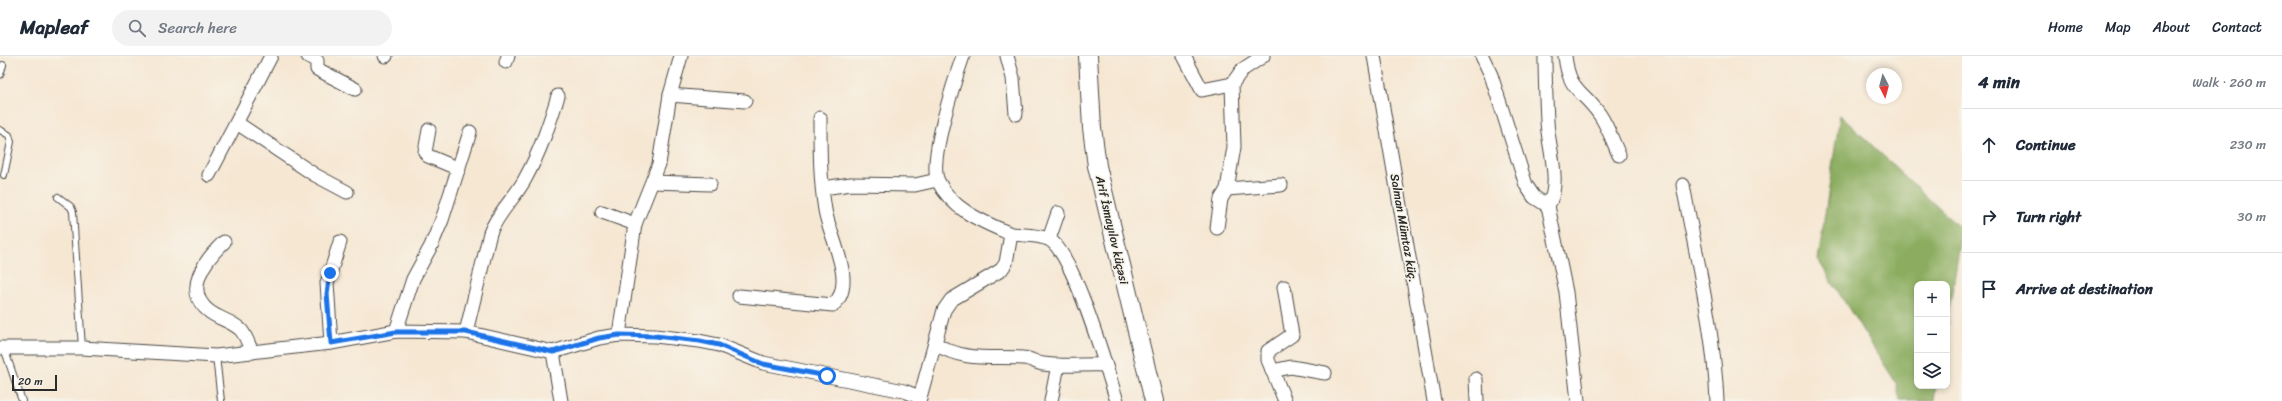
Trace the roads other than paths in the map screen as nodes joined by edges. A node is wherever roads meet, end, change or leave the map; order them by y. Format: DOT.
graph roads {
  1 [pos="271,56"];
  2 [pos="308,56"];
  3 [pos="681,56"];
  4 [pos="963,56"];
  5 [pos="1007,56"];
  6 [pos="1088,56"];
  7 [pos="1184,56"];
  8 [pos="1263,56"];
  9 [pos="1374,56"];
  10 [pos="1482,56"];
  11 [pos="1545,56"];
  12 [pos="1565,56"];
  13 [pos="3,65"];
  14 [pos="0,75"];
  15 [pos="1232,84"];
  16 [pos="355,89"];
  17 [pos="670,95"];
  18 [pos="558,96"];
  19 [pos="745,101"];
  20 [pos="1016,114"];
  21 [pos="820,118"];
  22 [pos="236,123"];
  23 [pos="0,130"];
  24 [pos="429,130"];
  25 [pos="470,132"];
  26 [pos="1619,155"];
  27 [pos="459,169"];
  28 [pos="4,175"];
  29 [pos="209,175"];
  30 [pos="937,180"];
  31 [pos="653,182"];
  32 [pos="710,184"];
  33 [pos="1281,185"];
  34 [pos="1683,185"];
  35 [pos="823,188"];
  36 [pos="1227,189"];
  37 [pos="347,192"];
  38 [pos="58,197"];
  39 [pos="1548,206"];
  40 [pos="602,212"];
  41 [pos="1058,213"];
  42 [pos="635,224"];
  43 [pos="1217,228"];
  44 [pos="1011,234"];
  45 [pos="1049,239"];
  46 [pos="224,242"];
  47 [pos="340,242"];
  48 [pos="1284,287"];
  49 [pos="739,296"];
  50 [pos="396,332"];
  51 [pos="466,332"];
  52 [pos="619,335"];
  53 [pos="331,343"];
  54 [pos="936,344"];
  55 [pos="2,348"];
  56 [pos="82,348"];
  57 [pos="252,352"];
  58 [pos="553,352"];
  59 [pos="216,356"];
  60 [pos="1105,364"];
  61 [pos="1058,365"];
  62 [pos="1272,371"];
  63 [pos="1325,373"];
  64 [pos="1476,379"];
  65 [pos="920,399"];
  66 [pos="22,401"];
  67 [pos="221,401"];
  68 [pos="561,401"];
  69 [pos="1051,401"];
  70 [pos="1117,401"];
  71 [pos="1154,401"];
  72 [pos="1285,401"];
  73 [pos="1434,401"];
  74 [pos="1477,401"];
  75 [pos="1578,401"];
  76 [pos="1717,401"];
  1 -- 22 [label="street"];
  2 -- 16 [label="street"];
  3 -- 17 [label="street"];
  4 -- 30 [label="street"];
  5 -- 20 [label="street"];
  6 -- 71 [label="street, Arif İsmayılov küçəsi"];
  7 -- 15 [label="street"];
  8 -- 15 [label="street"];
  9 -- 73 [label="street, Salman Mümtaz küç."];
  10 -- 39 [label="street"];
  11 -- 39 [label="street"];
  12 -- 26 [label="street"];
  13 -- 14 [label="lane"];
  15 -- 36 [label="street"];
  17 -- 19 [label="street"];
  17 -- 31 [label="street"];
  18 -- 51 [label="street"];
  21 -- 35 [label="street"];
  22 -- 29 [label="street"];
  22 -- 37 [label="street"];
  23 -- 28 [label="lane"];
  24 -- 27 [label="street"];
  25 -- 27 [label="street"];
  27 -- 50 [label="street"];
  30 -- 35 [label="street"];
  30 -- 44 [label="street"];
  31 -- 32 [label="street"];
  31 -- 42 [label="street"];
  33 -- 36 [label="street"];
  34 -- 76 [label="street"];
  35 -- 49 [label="street"];
  36 -- 43 [label="street"];
  38 -- 56 [label="lane"];
  39 -- 75 [label="street"];
  40 -- 42 [label="street"];
  41 -- 45 [label="street"];
  42 -- 52 [label="street"];
  44 -- 45 [label="street"];
  44 -- 54 [label="street"];
  45 -- 60 [label="street"];
  46 -- 57 [label="street"];
  47 -- 53 [label="street"];
  48 -- 62 [label="street"];
  50 -- 51 [label="street"];
  50 -- 53 [label="street"];
  51 -- 58 [label="street"];
  52 -- 58 [label="street"];
  52 -- 65 [label="street"];
  53 -- 57 [label="street"];
  54 -- 61 [label="street"];
  54 -- 65 [label="street"];
  55 -- 56 [label="street"];
  55 -- 66 [label="lane"];
  56 -- 59 [label="street"];
  57 -- 59 [label="street"];
  58 -- 68 [label="street"];
  59 -- 67 [label="lane"];
  60 -- 61 [label="street"];
  60 -- 70 [label="street"];
  61 -- 69 [label="street"];
  62 -- 63 [label="street"];
  62 -- 72 [label="street"];
  64 -- 74 [label="street"];
}
